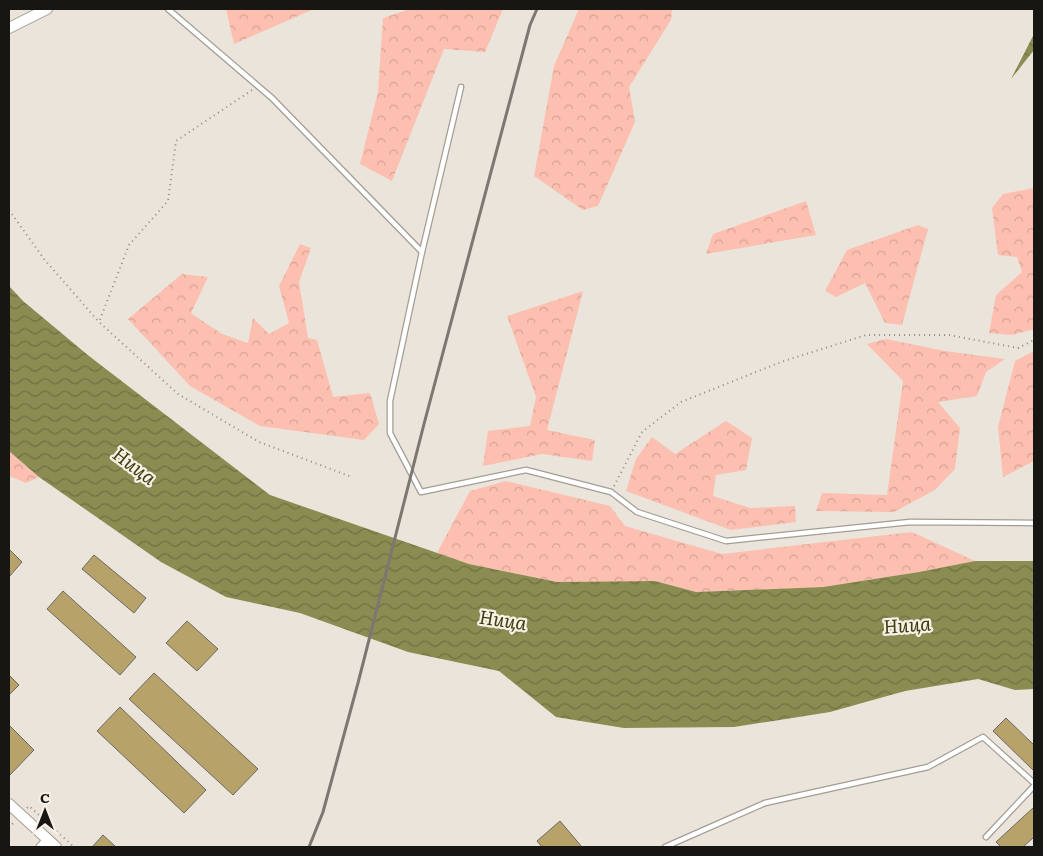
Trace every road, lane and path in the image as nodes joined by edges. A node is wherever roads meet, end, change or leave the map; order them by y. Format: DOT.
graph roads {
  1 [pos="48,9"];
  2 [pos="168,9"];
  3 [pos="9,28"];
  4 [pos="258,86"];
  5 [pos="461,88"];
  6 [pos="9,210"];
  7 [pos="422,252"];
  8 [pos="99,322"];
  9 [pos="1034,340"];
  10 [pos="352,477"];
  11 [pos="610,492"];
  12 [pos="1034,523"];
  13 [pos="1034,784"];
  14 [pos="9,804"];
  15 [pos="29,806"];
  16 [pos="986,837"];
  17 [pos="48,845"];
  18 [pos="74,847"];
  19 [pos="665,847"];
  1 -- 3 [label="street"];
  2 -- 4 [label="lane"];
  4 -- 7 [label="lane"];
  4 -- 8 [label="path"];
  5 -- 7 [label="lane"];
  6 -- 8 [label="path"];
  7 -- 11 [label="lane"];
  8 -- 10 [label="path"];
  9 -- 11 [label="path"];
  11 -- 12 [label="lane"];
  13 -- 16 [label="lane"];
  13 -- 19 [label="lane"];
  14 -- 17 [label="street"];
  15 -- 18 [label="path"];
}
